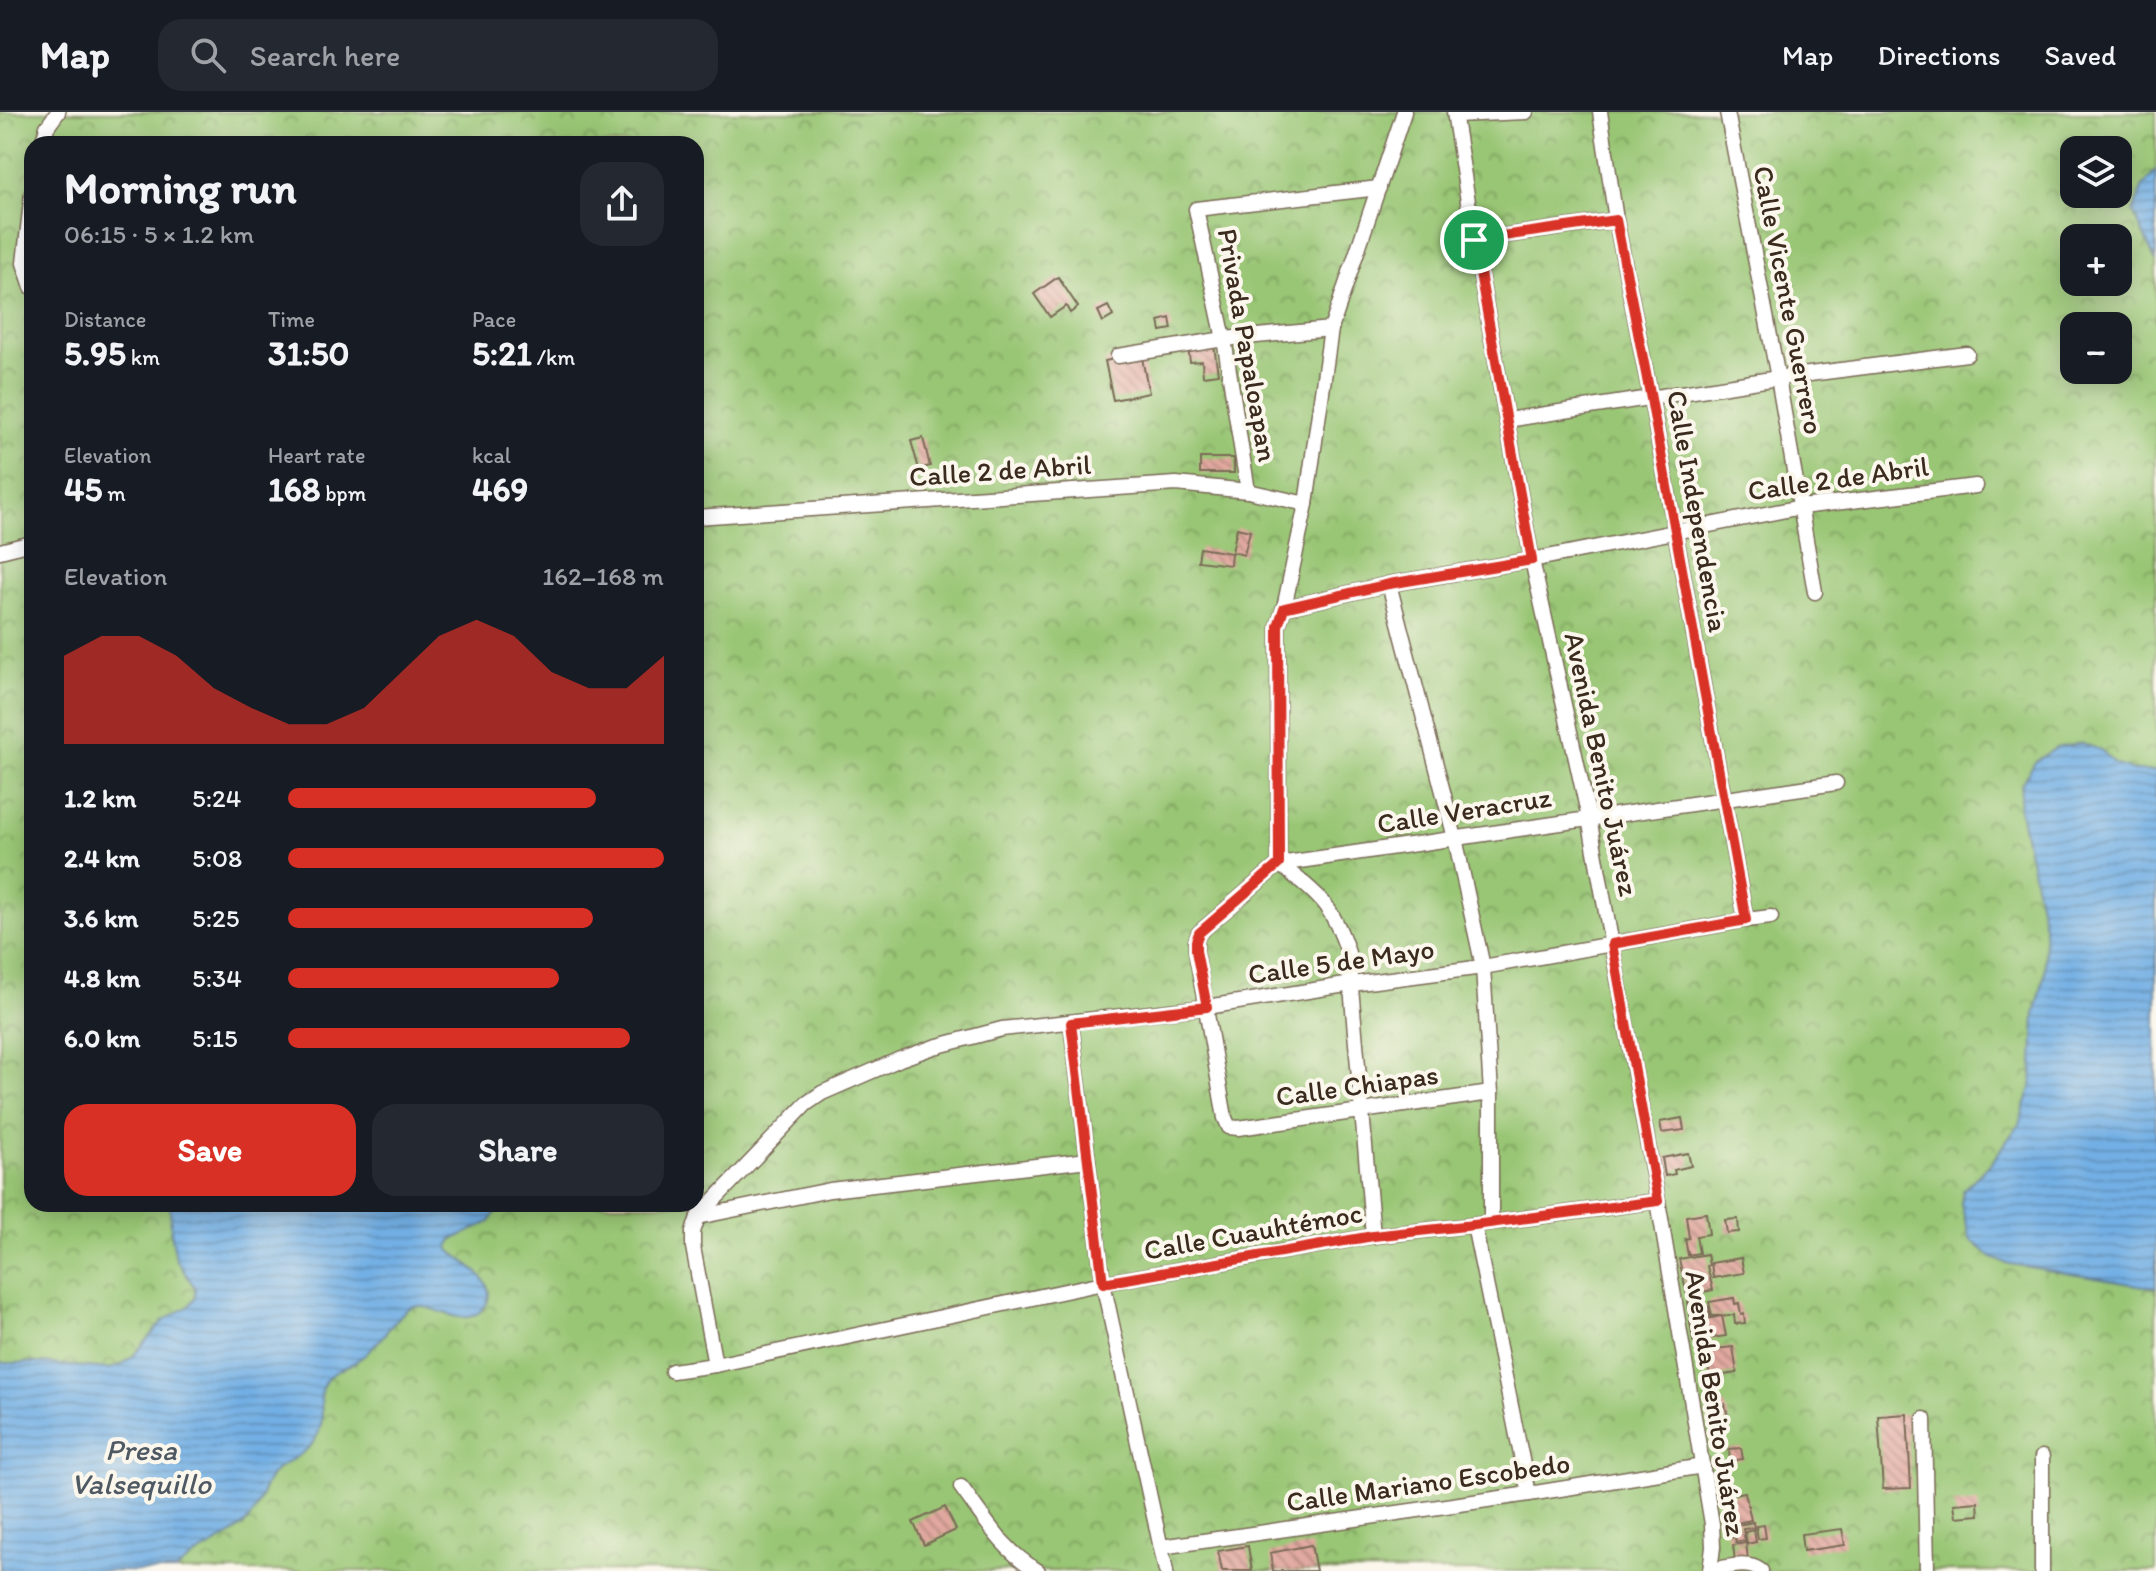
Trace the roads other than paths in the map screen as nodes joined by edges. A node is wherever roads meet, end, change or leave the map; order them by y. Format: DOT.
graph roads {
  1 [pos="58,112"];
  2 [pos="1404,112"];
  3 [pos="1526,112"];
  4 [pos="1600,112"];
  5 [pos="1727,112"];
  6 [pos="1455,114"];
  7 [pos="44,136"];
  8 [pos="1379,188"];
  9 [pos="1616,220"];
  10 [pos="1474,240"];
  11 [pos="1331,329"];
  12 [pos="1224,339"];
  13 [pos="1967,354"];
  14 [pos="1118,356"];
  15 [pos="1778,378"];
  16 [pos="1651,399"];
  17 [pos="1507,420"];
  18 [pos="1976,486"];
  19 [pos="1248,491"];
  20 [pos="1306,504"];
  21 [pos="1801,507"];
  22 [pos="704,516"];
  23 [pos="1675,530"];
  24 [pos="24,545"];
  25 [pos="0,551"];
  26 [pos="1532,560"];
  27 [pos="1389,584"];
  28 [pos="1815,592"];
  29 [pos="1284,608"];
  30 [pos="1836,783"];
  31 [pos="1724,798"];
  32 [pos="1589,818"];
  33 [pos="1455,838"];
  34 [pos="1279,864"];
  35 [pos="1771,917"];
  36 [pos="1746,920"];
  37 [pos="1612,944"];
  38 [pos="1483,967"];
  39 [pos="1352,984"];
  40 [pos="1207,1007"];
  41 [pos="1071,1023"];
  42 [pos="1491,1093"];
  43 [pos="1361,1110"];
  44 [pos="1088,1160"];
  45 [pos="1658,1201"];
  46 [pos="704,1211"];
  47 [pos="703,1212"];
  48 [pos="698,1217"];
  49 [pos="1491,1222"];
  50 [pos="1474,1225"];
  51 [pos="1373,1236"];
  52 [pos="1103,1283"];
  53 [pos="715,1365"];
  54 [pos="672,1371"];
  55 [pos="1924,1419"];
  56 [pos="2042,1457"];
  57 [pos="1703,1466"];
  58 [pos="961,1487"];
  59 [pos="1529,1494"];
  60 [pos="1161,1547"];
  61 [pos="1038,1571"];
  62 [pos="1166,1571"];
  63 [pos="1710,1571"];
  64 [pos="1761,1571"];
  65 [pos="1927,1571"];
  66 [pos="2042,1571"];
  1 -- 7 [label="street"];
  2 -- 8 [label="street"];
  3 -- 6 [label="street"];
  4 -- 9 [label="street, Calle Independencia"];
  5 -- 15 [label="street, Calle Vicente Guerrero"];
  6 -- 10 [label="street, Avenida Benito Juárez"];
  8 -- 11 [label="street"];
  8 -- 12 [label="street, Privada Papaloapan"];
  9 -- 10 [label="street"];
  9 -- 16 [label="street, Calle Independencia"];
  10 -- 17 [label="street, Avenida Benito Juárez"];
  11 -- 12 [label="street"];
  11 -- 20 [label="street"];
  12 -- 14 [label="street"];
  12 -- 19 [label="street, Privada Papaloapan"];
  13 -- 15 [label="street"];
  15 -- 16 [label="street"];
  15 -- 21 [label="street, Calle Vicente Guerrero"];
  16 -- 17 [label="street"];
  16 -- 23 [label="street, Calle Independencia"];
  17 -- 26 [label="street, Avenida Benito Juárez"];
  18 -- 21 [label="street, Calle 2 de Abril"];
  19 -- 20 [label="street, Calle 2 de Abril"];
  19 -- 22 [label="street, Calle 2 de Abril"];
  20 -- 29 [label="street"];
  21 -- 23 [label="street, Calle 2 de Abril"];
  21 -- 28 [label="street, Calle Vicente Guerrero"];
  23 -- 26 [label="street, Calle 2 de Abril"];
  23 -- 31 [label="street, Calle Independencia"];
  24 -- 25 [label="street"];
  26 -- 27 [label="street, Calle 2 de Abril"];
  26 -- 32 [label="street, Avenida Benito Juárez"];
  27 -- 29 [label="street, Calle 2 de Abril"];
  27 -- 33 [label="street"];
  29 -- 34 [label="street"];
  30 -- 31 [label="street, Calle Veracruz"];
  31 -- 32 [label="street, Calle Veracruz"];
  31 -- 36 [label="street, Calle Independencia"];
  32 -- 33 [label="street, Calle Veracruz"];
  32 -- 37 [label="street, Avenida Benito Juárez"];
  33 -- 34 [label="street, Calle Veracruz"];
  33 -- 38 [label="street"];
  34 -- 39 [label="street"];
  34 -- 40 [label="street"];
  35 -- 36 [label="street, Calle 5 de Mayo"];
  36 -- 37 [label="street, Calle 5 de Mayo"];
  37 -- 38 [label="street, Calle 5 de Mayo"];
  37 -- 45 [label="street, Avenida Benito Juárez"];
  38 -- 39 [label="street, Calle 5 de Mayo"];
  38 -- 42 [label="street"];
  39 -- 40 [label="street, Calle 5 de Mayo"];
  39 -- 43 [label="street"];
  40 -- 41 [label="street, Calle 5 de Mayo"];
  40 -- 43 [label="street, Calle Chiapas"];
  41 -- 44 [label="street"];
  41 -- 46 [label="street, Calle 5 de Mayo"];
  42 -- 43 [label="street, Calle Chiapas"];
  42 -- 49 [label="street"];
  43 -- 51 [label="street"];
  44 -- 48 [label="street"];
  44 -- 52 [label="street"];
  45 -- 49 [label="street, Calle Cuauhtémoc"];
  45 -- 57 [label="street, Avenida Benito Juárez"];
  47 -- 48 [label="street, Calle 5 de Mayo"];
  48 -- 53 [label="street"];
  49 -- 50 [label="street, Calle Cuauhtémoc"];
  50 -- 51 [label="street, Calle Cuauhtémoc"];
  50 -- 59 [label="street"];
  51 -- 52 [label="street, Calle Cuauhtémoc"];
  52 -- 53 [label="street, Calle Cuauhtémoc"];
  52 -- 60 [label="street"];
  53 -- 54 [label="street, Calle Cuauhtémoc"];
  55 -- 65 [label="street"];
  56 -- 66 [label="street"];
  57 -- 59 [label="street, Calle Mariano Escobedo"];
  57 -- 63 [label="street, Avenida Benito Juárez"];
  58 -- 61 [label="street"];
  59 -- 60 [label="street, Calle Mariano Escobedo"];
  60 -- 62 [label="street"];
  63 -- 64 [label="street"];
}
